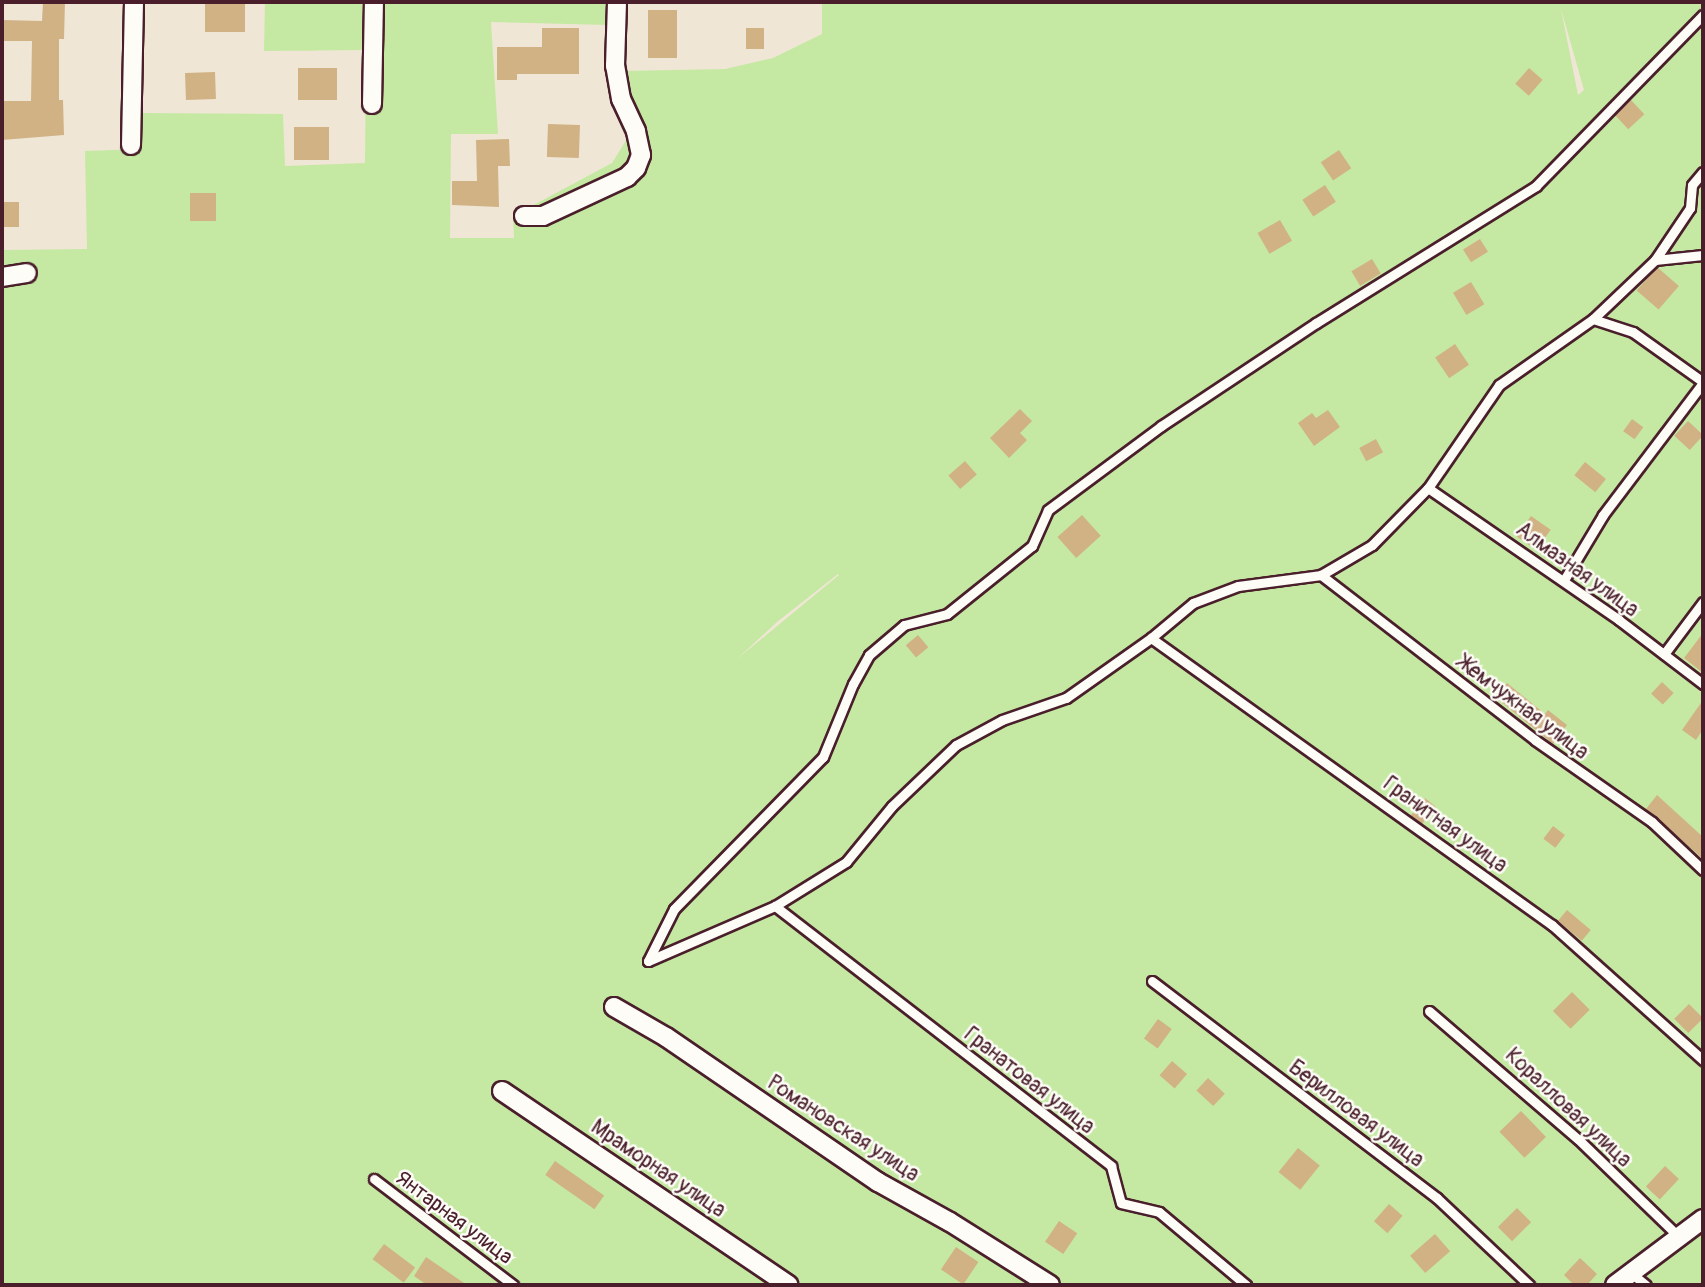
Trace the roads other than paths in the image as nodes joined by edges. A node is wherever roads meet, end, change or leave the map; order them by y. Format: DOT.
graph roads {
  1 [pos="134,2"];
  2 [pos="374,2"];
  3 [pos="617,2"];
  4 [pos="1703,15"];
  5 [pos="372,104"];
  6 [pos="131,145"];
  7 [pos="1703,172"];
  8 [pos="524,216"];
  9 [pos="1703,255"];
  10 [pos="1655,260"];
  11 [pos="27,274"];
  12 [pos="2,277"];
  13 [pos="1593,319"];
  14 [pos="1703,383"];
  15 [pos="1428,488"];
  16 [pos="1321,575"];
  17 [pos="1563,580"];
  18 [pos="1703,602"];
  19 [pos="1151,638"];
  20 [pos="1664,654"];
  21 [pos="1703,684"];
  22 [pos="1703,870"];
  23 [pos="775,906"];
  24 [pos="1152,981"];
  25 [pos="614,1007"];
  26 [pos="1429,1011"];
  27 [pos="1703,1060"];
  28 [pos="502,1091"];
  29 [pos="374,1180"];
  30 [pos="1703,1219"];
  31 [pos="1679,1237"];
  32 [pos="1630,1272"];
  33 [pos="513,1285"];
  34 [pos="789,1285"];
  35 [pos="1050,1285"];
  36 [pos="1246,1285"];
  37 [pos="1529,1285"];
  38 [pos="1615,1285"];
  39 [pos="1646,1285"];
  1 -- 6 [label="street"];
  2 -- 5 [label="street"];
  3 -- 8 [label="street"];
  4 -- 23 [label="lane"];
  7 -- 10 [label="lane"];
  9 -- 10 [label="lane"];
  10 -- 13 [label="lane"];
  11 -- 12 [label="street"];
  13 -- 14 [label="lane"];
  13 -- 15 [label="lane"];
  14 -- 17 [label="lane"];
  15 -- 16 [label="lane"];
  15 -- 17 [label="lane, Алмазная улица"];
  16 -- 19 [label="lane"];
  16 -- 22 [label="lane, Жемчужная улица"];
  17 -- 20 [label="lane, Алмазная улица"];
  18 -- 20 [label="lane"];
  19 -- 23 [label="lane"];
  19 -- 27 [label="lane, Гранитная улица"];
  20 -- 21 [label="lane, Алмазная улица"];
  23 -- 36 [label="lane, Гранатовая улица"];
  24 -- 37 [label="lane, Берилловая улица"];
  25 -- 35 [label="street, Романовская улица"];
  26 -- 31 [label="lane, Коралловая улица"];
  28 -- 34 [label="street, Мраморная улица"];
  29 -- 33 [label="lane, Янтарная улица"];
  30 -- 31 [label="street"];
  31 -- 32 [label="street"];
  32 -- 38 [label="street"];
  32 -- 39 [label="lane"];
}
